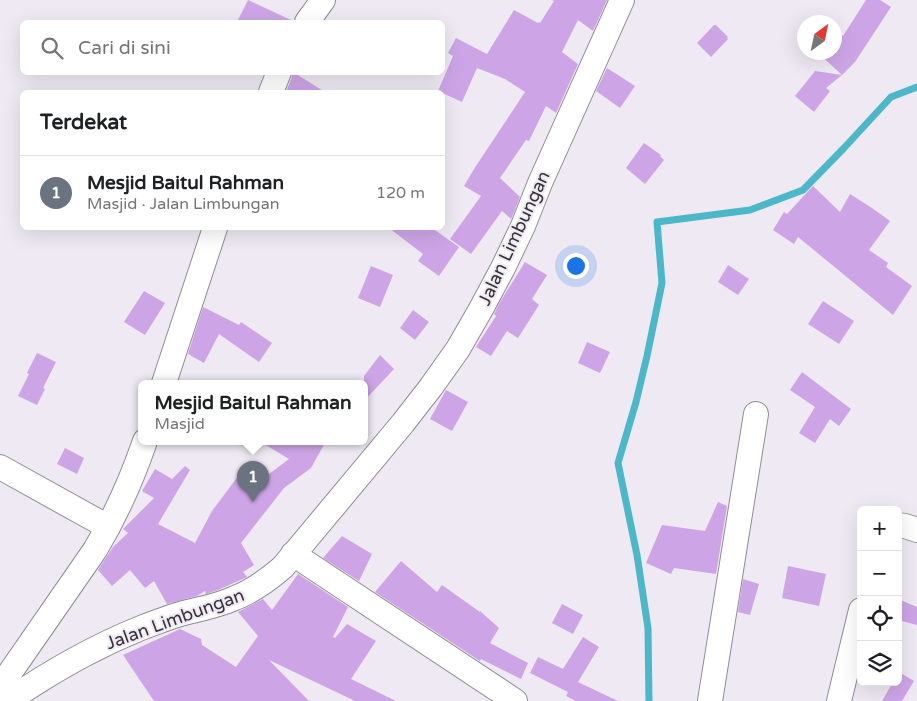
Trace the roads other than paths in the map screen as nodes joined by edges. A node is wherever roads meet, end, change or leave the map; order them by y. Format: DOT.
graph roads {
  1 [pos="323,0"];
  2 [pos="622,0"];
  3 [pos="308,20"];
  4 [pos="278,75"];
  5 [pos="272,90"];
  6 [pos="214,230"];
  7 [pos="165,380"];
  8 [pos="756,414"];
  9 [pos="144,445"];
  10 [pos="0,467"];
  11 [pos="902,526"];
  12 [pos="108,527"];
  13 [pos="917,530"];
  14 [pos="293,554"];
  15 [pos="857,627"];
  16 [pos="0,688"];
  17 [pos="8,701"];
  18 [pos="515,701"];
  19 [pos="710,701"];
  20 [pos="840,701"];
  1 -- 3 [label="street"];
  2 -- 14 [label="street, Jalan Limbungan"];
  4 -- 5 [label="street"];
  6 -- 7 [label="street"];
  8 -- 19 [label="street"];
  9 -- 12 [label="street"];
  10 -- 12 [label="street"];
  11 -- 13 [label="street"];
  12 -- 16 [label="street"];
  14 -- 17 [label="street, Jalan Limbungan"];
  14 -- 18 [label="street"];
  15 -- 20 [label="street"];
}
